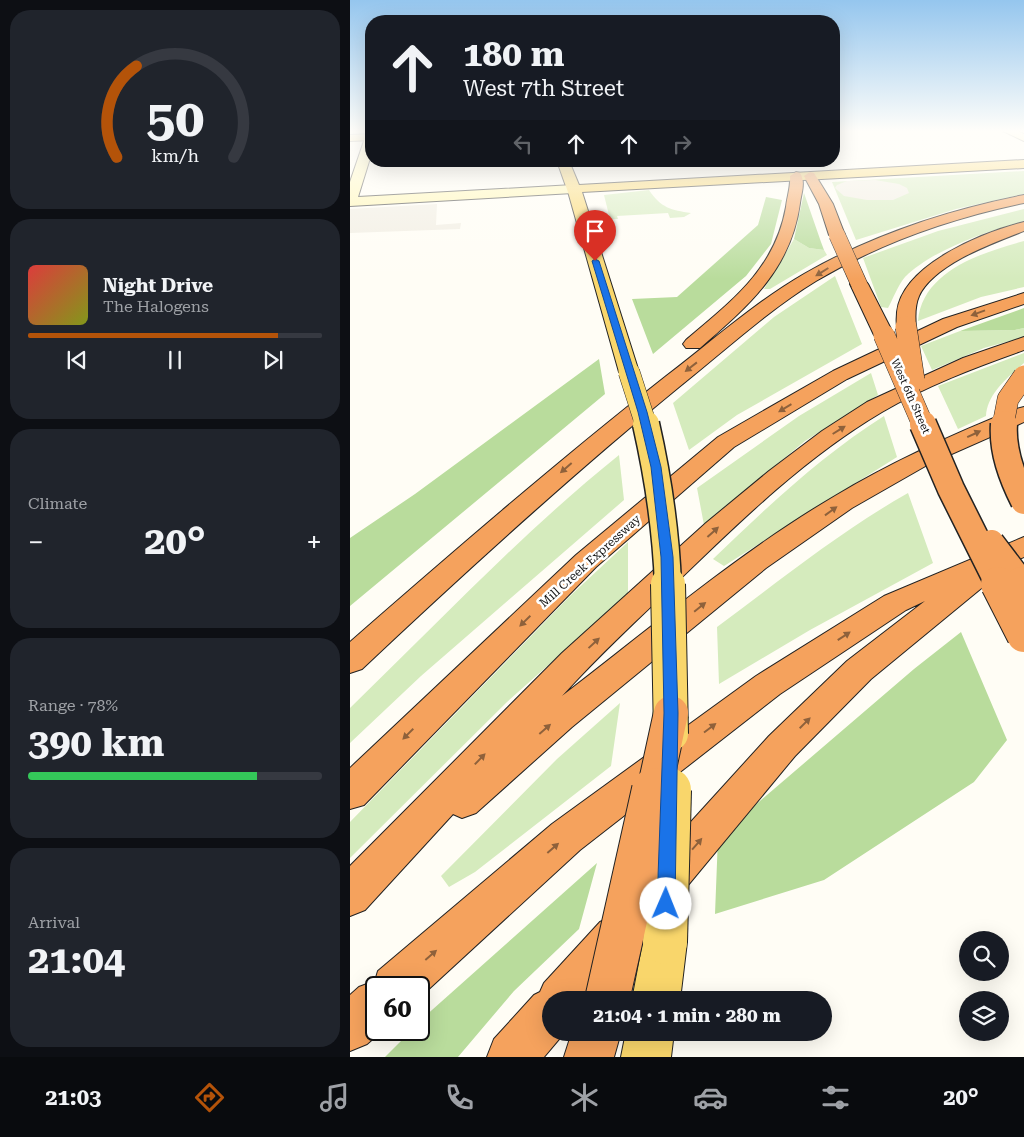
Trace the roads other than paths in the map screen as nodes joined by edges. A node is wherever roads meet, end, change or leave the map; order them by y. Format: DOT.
graph roads {
  1 [pos="357,180"];
  2 [pos="570,180"];
  3 [pos="675,180"];
  4 [pos="797,180"];
  5 [pos="805,180"];
  6 [pos="573,189"];
  7 [pos="1024,198"];
  8 [pos="350,202"];
  9 [pos="1024,206"];
  10 [pos="1024,226"];
  11 [pos="1024,235"];
  12 [pos="898,237"];
  13 [pos="946,263"];
  14 [pos="1024,298"];
  15 [pos="1024,343"];
  16 [pos="1024,376"];
  17 [pos="1024,414"];
  18 [pos="922,422"];
  19 [pos="603,436"];
  20 [pos="951,489"];
  21 [pos="1024,501"];
  22 [pos="1017,549"];
  23 [pos="1024,586"];
  24 [pos="1024,635"];
  25 [pos="350,661"];
  26 [pos="671,713"];
  27 [pos="350,793"];
  28 [pos="350,898"];
  29 [pos="665,942"];
  30 [pos="409,976"];
  31 [pos="570,991"];
  32 [pos="609,991"];
  33 [pos="657,991"];
  34 [pos="664,991"];
  35 [pos="365,1014"];
  36 [pos="542,1022"];
  37 [pos="350,1027"];
  38 [pos="594,1041"];
  39 [pos="649,1041"];
  40 [pos="663,1041"];
  41 [pos="512,1057"];
  42 [pos="589,1057"];
  43 [pos="646,1057"];
  44 [pos="663,1057"];
  1 -- 8 [label="street"];
  2 -- 6 [label="main road"];
  3 -- 6 [label="main road"];
  4 -- 19 [label="highway"];
  5 -- 18 [label="highway, West 6th Street, bridge"];
  6 -- 8 [label="street"];
  6 -- 26 [label="main road, bridge"];
  7 -- 12 [label="highway"];
  9 -- 12 [label="highway"];
  10 -- 13 [label="highway"];
  11 -- 13 [label="highway"];
  12 -- 19 [label="highway, one-way"];
  13 -- 18 [label="highway, bridge"];
  14 -- 27 [label="highway, Mill Creek Expressway, one-way"];
  28 -- 15 [label="highway, one-way"];
  16 -- 21 [label="highway, bridge"];
  28 -- 17 [label="highway, one-way"];
  18 -- 20 [label="highway, West 6th Street, bridge"];
  19 -- 25 [label="highway, one-way"];
  20 -- 23 [label="highway, bridge"];
  20 -- 24 [label="highway, West 6th Street, bridge"];
  30 -- 22 [label="highway, one-way"];
  31 -- 22 [label="highway, one-way"];
  26 -- 29 [label="main road, bridge"];
  26 -- 32 [label="highway, bridge"];
  29 -- 33 [label="main road"];
  29 -- 34 [label="main road"];
  35 -- 37 [label="highway"];
  36 -- 41 [label="highway"];
  38 -- 42 [label="highway"];
  39 -- 43 [label="main road"];
  40 -- 44 [label="main road"];
}
